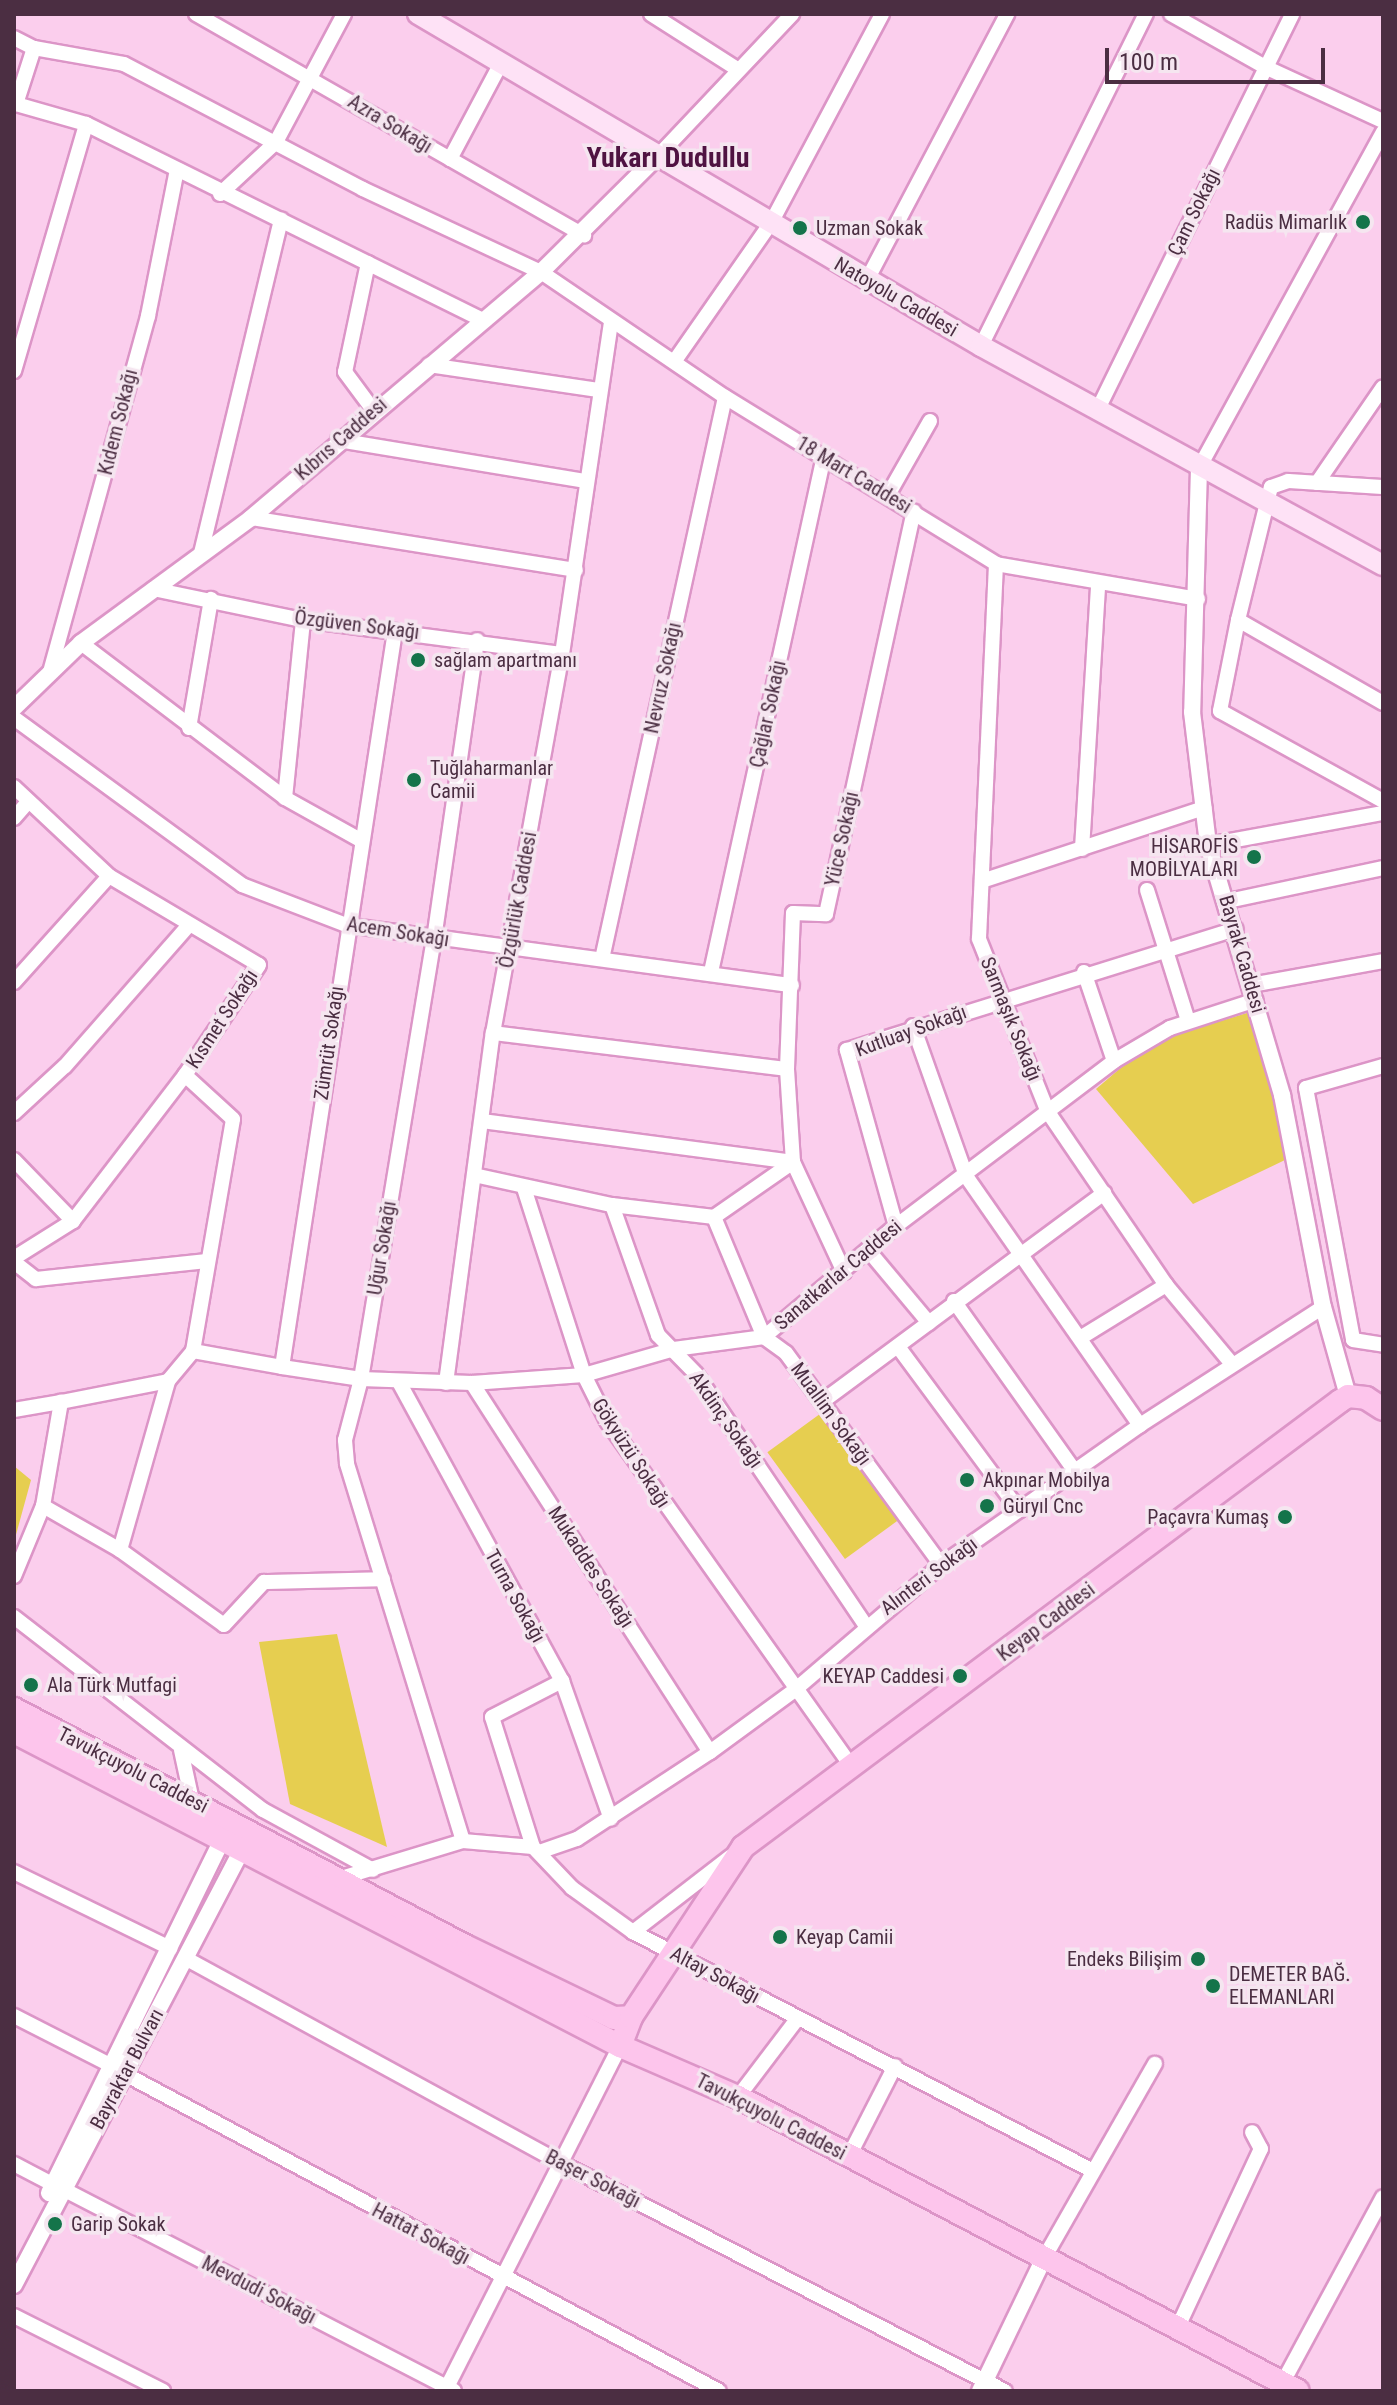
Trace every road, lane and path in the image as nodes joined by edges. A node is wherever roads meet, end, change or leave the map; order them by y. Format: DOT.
graph roads {
  1 [pos="196,14"];
  2 [pos="344,14"];
  3 [pos="418,14"];
  4 [pos="651,14"];
  5 [pos="792,14"];
  6 [pos="882,14"];
  7 [pos="1007,14"];
  8 [pos="1146,14"];
  9 [pos="1171,14"];
  10 [pos="1292,14"];
  11 [pos="14,38"];
  12 [pos="34,48"];
  13 [pos="501,63"];
  14 [pos="21,67"];
  15 [pos="1265,67"];
  16 [pos="737,69"];
  17 [pos="313,78"];
  18 [pos="15,107"];
  19 [pos="1383,121"];
  20 [pos="86,124"];
  21 [pos="1383,132"];
  22 [pos="276,142"];
  23 [pos="657,157"];
  24 [pos="450,159"];
  25 [pos="177,170"];
  26 [pos="220,194"];
  27 [pos="281,219"];
  28 [pos="771,223"];
  29 [pos="584,235"];
  30 [pos="368,263"];
  31 [pos="541,272"];
  32 [pos="867,280"];
  33 [pos="483,320"];
  34 [pos="611,323"];
  35 [pos="981,346"];
  36 [pos="676,359"];
  37 [pos="429,365"];
  38 [pos="14,371"];
  39 [pos="1383,387"];
  40 [pos="598,390"];
  41 [pos="725,397"];
  42 [pos="374,411"];
  43 [pos="1097,411"];
  44 [pos="930,421"];
  45 [pos="338,440"];
  46 [pos="824,456"];
  47 [pos="1199,468"];
  48 [pos="587,481"];
  49 [pos="1317,483"];
  50 [pos="1383,487"];
  51 [pos="888,495"];
  52 [pos="1266,503"];
  53 [pos="914,511"];
  54 [pos="251,518"];
  55 [pos="201,553"];
  56 [pos="996,564"];
  57 [pos="1383,565"];
  58 [pos="576,570"];
  59 [pos="1098,584"];
  60 [pos="153,589"];
  61 [pos="211,599"];
  62 [pos="1198,599"];
  63 [pos="303,620"];
  64 [pos="1238,620"];
  65 [pos="395,631"];
  66 [pos="477,640"];
  67 [pos="81,643"];
  68 [pos="562,654"];
  69 [pos="50,672"];
  70 [pos="1383,703"];
  71 [pos="14,708"];
  72 [pos="14,718"];
  73 [pos="189,728"];
  74 [pos="14,787"];
  75 [pos="285,798"];
  76 [pos="1383,801"];
  77 [pos="28,802"];
  78 [pos="1204,808"];
  79 [pos="1383,813"];
  80 [pos="14,818"];
  81 [pos="360,840"];
  82 [pos="1208,845"];
  83 [pos="1082,849"];
  84 [pos="1383,868"];
  85 [pos="109,876"];
  86 [pos="985,880"];
  87 [pos="1147,890"];
  88 [pos="1228,901"];
  89 [pos="346,925"];
  90 [pos="188,926"];
  91 [pos="1236,929"];
  92 [pos="434,939"];
  93 [pos="510,946"];
  94 [pos="1167,949"];
  95 [pos="602,959"];
  96 [pos="1383,961"];
  97 [pos="711,972"];
  98 [pos="1084,972"];
  99 [pos="14,982"];
  100 [pos="792,985"];
  101 [pos="1253,992"];
  102 [pos="1003,1000"];
  103 [pos="1188,1021"];
  104 [pos="913,1026"];
  105 [pos="493,1033"];
  106 [pos="1114,1061"];
  107 [pos="1383,1066"];
  108 [pos="787,1069"];
  109 [pos="185,1075"];
  110 [pos="1048,1112"];
  111 [pos="14,1113"];
  112 [pos="482,1121"];
  113 [pos="14,1160"];
  114 [pos="793,1162"];
  115 [pos="474,1175"];
  116 [pos="966,1176"];
  117 [pos="524,1188"];
  118 [pos="1104,1193"];
  119 [pos="612,1205"];
  120 [pos="714,1217"];
  121 [pos="73,1221"];
  122 [pos="896,1226"];
  123 [pos="868,1250"];
  124 [pos="1020,1252"];
  125 [pos="14,1260"];
  126 [pos="207,1261"];
  127 [pos="844,1272"];
  128 [pos="1166,1285"];
  129 [pos="954,1301"];
  130 [pos="1323,1307"];
  131 [pos="929,1323"];
  132 [pos="764,1337"];
  133 [pos="1080,1338"];
  134 [pos="1383,1345"];
  135 [pos="899,1348"];
  136 [pos="674,1349"];
  137 [pos="193,1351"];
  138 [pos="1232,1364"];
  139 [pos="282,1367"];
  140 [pos="584,1375"];
  141 [pos="361,1379"];
  142 [pos="168,1381"];
  143 [pos="399,1382"];
  144 [pos="446,1383"];
  145 [pos="472,1383"];
  146 [pos="1348,1396"];
  147 [pos="823,1401"];
  148 [pos="61,1402"];
  149 [pos="1383,1409"];
  150 [pos="14,1410"];
  151 [pos="1140,1425"];
  152 [pos="1074,1470"];
  153 [pos="43,1506"];
  154 [pos="1019,1510"];
  155 [pos="120,1550"];
  156 [pos="941,1565"];
  157 [pos="15,1570"];
  158 [pos="383,1579"];
  159 [pos="14,1617"];
  160 [pos="865,1625"];
  161 [pos="562,1681"];
  162 [pos="796,1689"];
  163 [pos="14,1709"];
  164 [pos="14,1732"];
  165 [pos="181,1750"];
  166 [pos="710,1752"];
  167 [pos="851,1766"];
  168 [pos="192,1801"];
  169 [pos="611,1819"];
  170 [pos="236,1837"];
  171 [pos="463,1841"];
  172 [pos="743,1847"];
  173 [pos="537,1849"];
  174 [pos="373,1870"];
  175 [pos="14,1872"];
  176 [pos="338,1879"];
  177 [pos="633,1932"];
  178 [pos="170,1948"];
  179 [pos="673,1953"];
  180 [pos="185,1958"];
  181 [pos="14,2016"];
  182 [pos="631,2017"];
  183 [pos="798,2018"];
  184 [pos="620,2046"];
  185 [pos="1155,2064"];
  186 [pos="895,2066"];
  187 [pos="118,2070"];
  188 [pos="738,2097"];
  189 [pos="1252,2132"];
  190 [pos="849,2156"];
  191 [pos="561,2163"];
  192 [pos="14,2164"];
  193 [pos="1093,2171"];
  194 [pos="58,2187"];
  195 [pos="1383,2197"];
  196 [pos="1043,2260"];
  197 [pos="14,2262"];
  198 [pos="500,2277"];
  199 [pos="14,2285"];
  200 [pos="14,2316"];
  201 [pos="1176,2331"];
  202 [pos="983,2386"];
  203 [pos="1290,2387"];
  204 [pos="449,2390"];
  205 [pos="163,2391"];
  206 [pos="719,2391"];
  207 [pos="1005,2391"];
  1 -- 17 [label="street, Azra Sokağı"];
  2 -- 17 [label="street"];
  3 -- 13 [label="main road, Natoyolu Caddesi"];
  4 -- 16 [label="street"];
  5 -- 16 [label="street"];
  6 -- 28 [label="street"];
  7 -- 32 [label="street"];
  8 -- 35 [label="street"];
  9 -- 15 [label="street"];
  10 -- 15 [label="street, Çam Sokağı"];
  11 -- 12 [label="street, 18 Mart Caddesi"];
  12 -- 14 [label="street"];
  12 -- 22 [label="street, 18 Mart Caddesi"];
  13 -- 23 [label="main road, Natoyolu Caddesi"];
  13 -- 24 [label="street"];
  14 -- 18 [label="street"];
  15 -- 19 [label="street"];
  15 -- 43 [label="street, Çam Sokağı"];
  16 -- 23 [label="street"];
  17 -- 22 [label="street"];
  17 -- 24 [label="street, Azra Sokağı"];
  18 -- 20 [label="street"];
  20 -- 25 [label="street"];
  20 -- 38 [label="street"];
  21 -- 47 [label="street"];
  22 -- 26 [label="street"];
  22 -- 31 [label="street, 18 Mart Caddesi"];
  23 -- 28 [label="main road, Natoyolu Caddesi"];
  23 -- 29 [label="street, Kıbrıs Caddesi"];
  24 -- 29 [label="street, Azra Sokağı"];
  25 -- 26 [label="street"];
  25 -- 69 [label="street, Kıdem Sokağı"];
  26 -- 27 [label="street"];
  27 -- 30 [label="street"];
  27 -- 55 [label="street"];
  28 -- 32 [label="main road, Natoyolu Caddesi"];
  28 -- 36 [label="street"];
  29 -- 31 [label="street, Kıbrıs Caddesi"];
  30 -- 33 [label="street"];
  30 -- 42 [label="street"];
  31 -- 33 [label="street, Kıbrıs Caddesi"];
  31 -- 34 [label="street, 18 Mart Caddesi"];
  32 -- 35 [label="main road, Natoyolu Caddesi"];
  33 -- 37 [label="street, Kıbrıs Caddesi"];
  34 -- 36 [label="street, 18 Mart Caddesi"];
  34 -- 40 [label="street, Özgürlük Caddesi"];
  35 -- 43 [label="main road, Natoyolu Caddesi"];
  36 -- 41 [label="street, 18 Mart Caddesi"];
  37 -- 40 [label="street"];
  37 -- 42 [label="street, Kıbrıs Caddesi"];
  39 -- 49 [label="street"];
  40 -- 48 [label="street, Özgürlük Caddesi"];
  41 -- 46 [label="street, 18 Mart Caddesi"];
  41 -- 95 [label="street, Nevruz Sokağı"];
  42 -- 45 [label="street, Kıbrıs Caddesi"];
  43 -- 47 [label="main road, Natoyolu Caddesi"];
  44 -- 51 [label="street"];
  45 -- 48 [label="street"];
  45 -- 54 [label="street, Kıbrıs Caddesi"];
  46 -- 51 [label="street, 18 Mart Caddesi"];
  46 -- 97 [label="street, Çağlar Sokağı"];
  47 -- 52 [label="main road, Natoyolu Caddesi"];
  47 -- 62 [label="street, Bayrak Caddesi"];
  48 -- 58 [label="street, Özgürlük Caddesi"];
  49 -- 50 [label="street"];
  49 -- 52 [label="street"];
  51 -- 53 [label="street, 18 Mart Caddesi"];
  52 -- 57 [label="main road, Natoyolu Caddesi"];
  52 -- 64 [label="street"];
  53 -- 56 [label="street, 18 Mart Caddesi"];
  53 -- 100 [label="street, Yüce Sokağı"];
  54 -- 55 [label="street, Kıbrıs Caddesi"];
  54 -- 58 [label="street"];
  55 -- 60 [label="street, Kıbrıs Caddesi"];
  56 -- 59 [label="street, 18 Mart Caddesi"];
  56 -- 86 [label="street, Sarmaşık Sokağı"];
  58 -- 68 [label="street, Özgürlük Caddesi"];
  59 -- 62 [label="street, 18 Mart Caddesi"];
  59 -- 83 [label="street"];
  60 -- 61 [label="street, Özgüven Sokağı"];
  60 -- 67 [label="street, Kıbrıs Caddesi"];
  61 -- 63 [label="street, Özgüven Sokağı"];
  61 -- 73 [label="street"];
  62 -- 78 [label="street, Bayrak Caddesi"];
  63 -- 65 [label="street, Özgüven Sokağı"];
  63 -- 75 [label="street"];
  64 -- 70 [label="street"];
  64 -- 76 [label="street"];
  65 -- 66 [label="street, Özgüven Sokağı"];
  65 -- 81 [label="street, Zümrüt Sokağı"];
  66 -- 68 [label="street, Özgüven Sokağı"];
  66 -- 92 [label="street, Uğur Sokağı"];
  67 -- 69 [label="street, Kıbrıs Caddesi"];
  67 -- 73 [label="street"];
  68 -- 93 [label="street, Özgürlük Caddesi"];
  69 -- 71 [label="street, Kıbrıs Caddesi"];
  72 -- 89 [label="street, Acem Sokağı"];
  73 -- 75 [label="street"];
  74 -- 77 [label="street, Kısmet Sokağı"];
  75 -- 81 [label="street"];
  77 -- 80 [label="street"];
  77 -- 85 [label="street, Kısmet Sokağı"];
  78 -- 82 [label="street, Bayrak Caddesi"];
  78 -- 83 [label="street"];
  79 -- 82 [label="street"];
  81 -- 89 [label="street, Zümrüt Sokağı"];
  82 -- 88 [label="street, Bayrak Caddesi"];
  83 -- 86 [label="street"];
  84 -- 88 [label="street"];
  85 -- 90 [label="street, Kısmet Sokağı"];
  85 -- 99 [label="street"];
  86 -- 102 [label="street, Sarmaşık Sokağı"];
  87 -- 94 [label="street"];
  88 -- 91 [label="street, Bayrak Caddesi"];
  89 -- 92 [label="street, Acem Sokağı"];
  89 -- 139 [label="street, Zümrüt Sokağı"];
  90 -- 109 [label="street, Kısmet Sokağı"];
  90 -- 111 [label="street"];
  91 -- 94 [label="street, Kutluay Sokağı"];
  91 -- 101 [label="street, Bayrak Caddesi"];
  92 -- 93 [label="street, Acem Sokağı"];
  92 -- 141 [label="street, Uğur Sokağı"];
  93 -- 95 [label="street, Acem Sokağı"];
  93 -- 105 [label="street, Özgürlük Caddesi"];
  94 -- 98 [label="street, Kutluay Sokağı"];
  94 -- 103 [label="street"];
  95 -- 97 [label="street, Acem Sokağı"];
  96 -- 101 [label="street, Sanatkarlar Caddesi"];
  97 -- 100 [label="street, Acem Sokağı"];
  98 -- 102 [label="street, Kutluay Sokağı"];
  98 -- 106 [label="street"];
  100 -- 108 [label="street, Yüce Sokağı"];
  101 -- 103 [label="street, Sanatkarlar Caddesi"];
  101 -- 130 [label="street, Bayrak Caddesi"];
  102 -- 104 [label="street, Kutluay Sokağı"];
  102 -- 110 [label="street, Sarmaşık Sokağı"];
  103 -- 106 [label="street, Sanatkarlar Caddesi"];
  104 -- 116 [label="street"];
  104 -- 122 [label="street, Kutluay Sokağı"];
  105 -- 108 [label="street"];
  105 -- 112 [label="street, Özgürlük Caddesi"];
  106 -- 110 [label="street, Sanatkarlar Caddesi"];
  107 -- 134 [label="street"];
  108 -- 114 [label="street, Yüce Sokağı"];
  109 -- 121 [label="street, Kısmet Sokağı"];
  109 -- 126 [label="street"];
  110 -- 116 [label="street, Sanatkarlar Caddesi"];
  110 -- 118 [label="street, Sarmaşık Sokağı"];
  112 -- 114 [label="street"];
  112 -- 115 [label="street, Özgürlük Caddesi"];
  113 -- 121 [label="street"];
  114 -- 120 [label="street"];
  114 -- 127 [label="street, Yüce Sokağı"];
  115 -- 117 [label="street"];
  115 -- 144 [label="street, Özgürlük Caddesi"];
  116 -- 122 [label="street, Sanatkarlar Caddesi"];
  116 -- 124 [label="street"];
  117 -- 119 [label="street"];
  117 -- 140 [label="street, Gökyüzü Sokağı"];
  118 -- 124 [label="street"];
  118 -- 128 [label="street, Sarmaşık Sokağı"];
  119 -- 120 [label="street"];
  119 -- 136 [label="street, Akdinç Sokağı"];
  120 -- 132 [label="street, Muallim Sokağı"];
  121 -- 125 [label="street, Kısmet Sokağı"];
  122 -- 123 [label="street, Sanatkarlar Caddesi"];
  123 -- 127 [label="street, Sanatkarlar Caddesi"];
  123 -- 131 [label="street"];
  124 -- 129 [label="street"];
  124 -- 133 [label="street"];
  125 -- 126 [label="street"];
  126 -- 137 [label="street"];
  127 -- 132 [label="street, Sanatkarlar Caddesi"];
  128 -- 133 [label="street"];
  128 -- 138 [label="street, Sarmaşık Sokağı"];
  129 -- 131 [label="street"];
  129 -- 152 [label="street"];
  130 -- 138 [label="street, Alınteri Sokağı"];
  130 -- 146 [label="street, Bayrak Caddesi"];
  131 -- 135 [label="street"];
  132 -- 136 [label="street, Sanatkarlar Caddesi"];
  132 -- 147 [label="street, Muallim Sokağı"];
  133 -- 151 [label="street"];
  135 -- 147 [label="street"];
  135 -- 154 [label="street"];
  136 -- 140 [label="street, Sanatkarlar Caddesi"];
  136 -- 160 [label="street, Akdinç Sokağı"];
  137 -- 139 [label="street"];
  137 -- 142 [label="street"];
  138 -- 151 [label="street, Alınteri Sokağı"];
  139 -- 141 [label="street, Sanatkarlar Caddesi"];
  140 -- 145 [label="street, Sanatkarlar Caddesi"];
  140 -- 162 [label="street, Gökyüzü Sokağı"];
  141 -- 143 [label="street, Sanatkarlar Caddesi"];
  141 -- 158 [label="street, Uğur Sokağı"];
  142 -- 148 [label="street"];
  142 -- 155 [label="street"];
  143 -- 144 [label="street, Sanatkarlar Caddesi"];
  143 -- 161 [label="street, Turna Sokağı"];
  144 -- 145 [label="street, Sanatkarlar Caddesi"];
  145 -- 166 [label="street, Mukaddes Sokağı"];
  146 -- 149 [label="main road"];
  146 -- 167 [label="main road, Keyap Caddesi"];
  147 -- 156 [label="street, Muallim Sokağı"];
  148 -- 150 [label="street"];
  148 -- 153 [label="street"];
  151 -- 152 [label="street, Alınteri Sokağı"];
  152 -- 154 [label="street, Alınteri Sokağı"];
  153 -- 155 [label="street"];
  153 -- 157 [label="street"];
  154 -- 156 [label="street, Alınteri Sokağı"];
  155 -- 158 [label="street"];
  156 -- 160 [label="street, Alınteri Sokağı"];
  158 -- 171 [label="street, Uğur Sokağı"];
  159 -- 165 [label="street"];
  160 -- 162 [label="street, Alınteri Sokağı"];
  161 -- 169 [label="street, Turna Sokağı"];
  161 -- 173 [label="street"];
  162 -- 166 [label="street, Alınteri Sokağı"];
  162 -- 167 [label="street, Gökyüzü Sokağı"];
  163 -- 168 [label="main road, Tavukçuyolu Caddesi"];
  164 -- 170 [label="main road, Tavukçuyolu Caddesi"];
  165 -- 168 [label="street"];
  165 -- 174 [label="street"];
  166 -- 169 [label="street, Alınteri Sokağı"];
  167 -- 172 [label="main road, Keyap Caddesi"];
  168 -- 170 [label="main road, Tavukçuyolu Caddesi"];
  169 -- 173 [label="street, Alınteri Sokağı"];
  170 -- 176 [label="main road, Tavukçuyolu Caddesi"];
  170 -- 178 [label="street, Bayraktar Bulvarı"];
  170 -- 180 [label="street, Bayraktar Bulvarı"];
  170 -- 184 [label="main road, Tavukçuyolu Caddesi"];
  171 -- 173 [label="street"];
  171 -- 174 [label="street"];
  172 -- 177 [label="street, Keyap Caddesi"];
  172 -- 179 [label="main road, Keyap Caddesi"];
  173 -- 177 [label="street, Altay Sokağı"];
  174 -- 176 [label="street"];
  175 -- 178 [label="street"];
  176 -- 182 [label="main road, Tavukçuyolu Caddesi"];
  177 -- 179 [label="street, Altay Sokağı"];
  178 -- 187 [label="street, Bayraktar Bulvarı"];
  179 -- 182 [label="main road, Keyap Caddesi"];
  179 -- 183 [label="street, Altay Sokağı"];
  180 -- 187 [label="street, Bayraktar Bulvarı"];
  180 -- 191 [label="street, Başer Sokağı"];
  181 -- 187 [label="street, Hattat Sokağı"];
  182 -- 184 [label="main road, Keyap Caddesi"];
  183 -- 186 [label="street, Altay Sokağı"];
  183 -- 188 [label="street"];
  184 -- 188 [label="main road, Tavukçuyolu Caddesi"];
  184 -- 191 [label="street"];
  185 -- 193 [label="street"];
  186 -- 190 [label="street"];
  186 -- 193 [label="street, Altay Sokağı"];
  187 -- 194 [label="street, Bayraktar Bulvarı"];
  187 -- 198 [label="street, Hattat Sokağı"];
  188 -- 190 [label="main road, Tavukçuyolu Caddesi"];
  189 -- 201 [label="street"];
  190 -- 196 [label="main road, Tavukçuyolu Caddesi"];
  191 -- 198 [label="street"];
  191 -- 202 [label="street, Başer Sokağı"];
  192 -- 194 [label="street, Mevdudi Sokağı"];
  193 -- 196 [label="street"];
  194 -- 197 [label="street, Bayraktar Bulvarı"];
  194 -- 199 [label="street, Bayraktar Bulvarı"];
  194 -- 204 [label="street, Mevdudi Sokağı"];
  195 -- 203 [label="street"];
  196 -- 201 [label="main road, Tavukçuyolu Caddesi"];
  196 -- 202 [label="street"];
  198 -- 204 [label="street"];
  198 -- 206 [label="street, Hattat Sokağı"];
  200 -- 205 [label="street"];
  201 -- 203 [label="main road, Tavukçuyolu Caddesi"];
  202 -- 207 [label="street, Başer Sokağı"];
}
